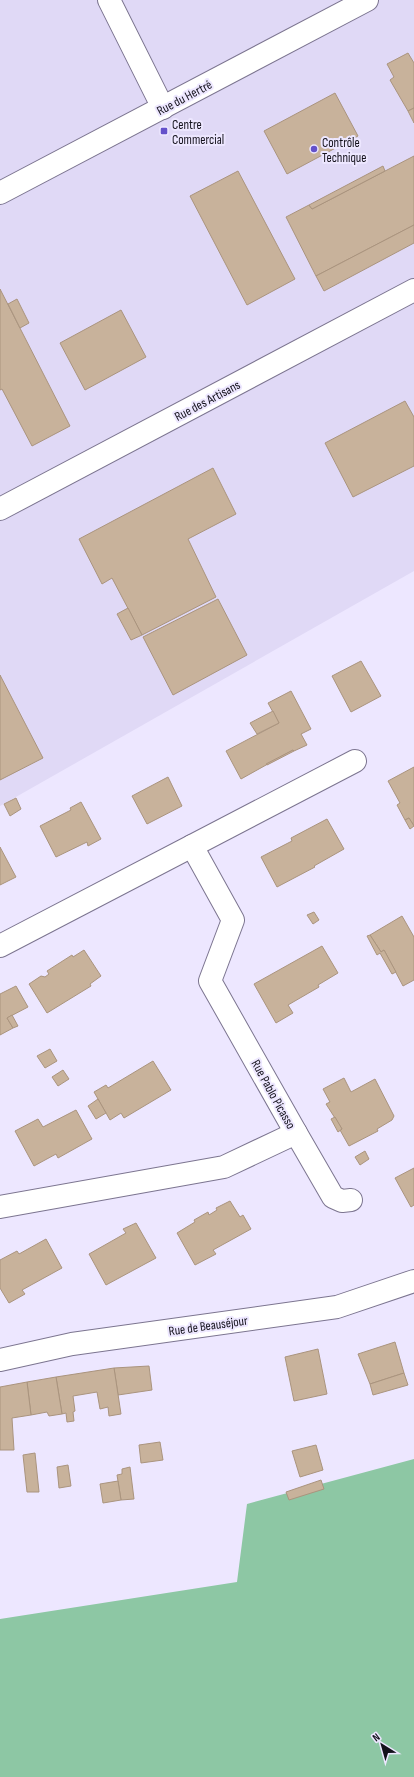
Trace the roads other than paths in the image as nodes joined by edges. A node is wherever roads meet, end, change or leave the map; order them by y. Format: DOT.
graph roads {
  1 [pos="109,0"];
  2 [pos="367,0"];
  3 [pos="163,108"];
  4 [pos="0,193"];
  5 [pos="414,290"];
  6 [pos="0,509"];
  7 [pos="355,761"];
  8 [pos="192,846"];
  9 [pos="0,946"];
  10 [pos="296,1133"];
  11 [pos="351,1200"];
  12 [pos="0,1207"];
  13 [pos="414,1280"];
  14 [pos="0,1360"];
  1 -- 3 [label="street"];
  2 -- 3 [label="street, Rue du Hertré"];
  3 -- 4 [label="street, Rue du Hertré"];
  5 -- 6 [label="street, Rue des Artisans"];
  7 -- 8 [label="street"];
  8 -- 9 [label="street"];
  8 -- 10 [label="street, Rue Pablo Picasso"];
  10 -- 11 [label="street"];
  10 -- 12 [label="street, Rue Pablo Picasso"];
  13 -- 14 [label="street, Rue de Beauséjour"];
}
